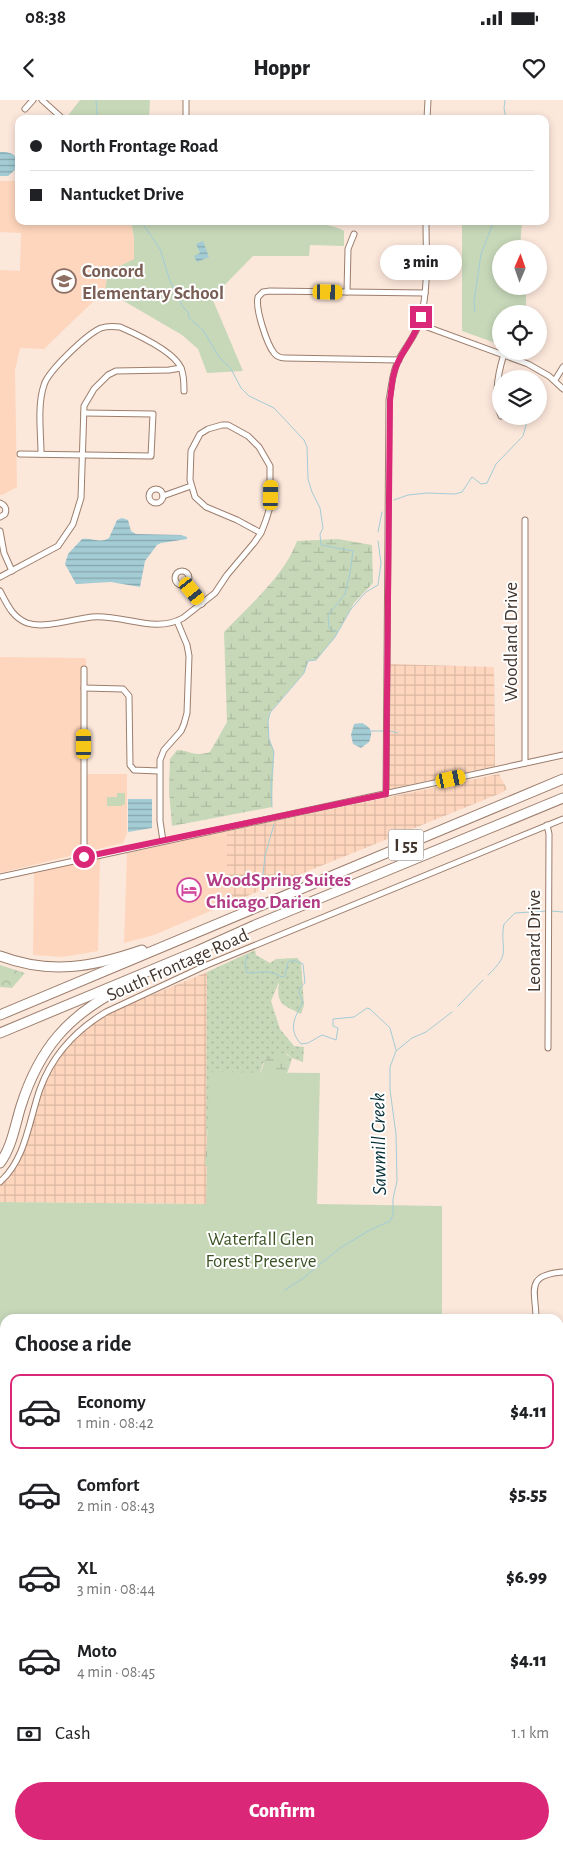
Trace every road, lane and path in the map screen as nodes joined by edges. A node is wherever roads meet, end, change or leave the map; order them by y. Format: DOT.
graph roads {
  1 [pos="33,100"];
  2 [pos="42,100"];
  3 [pos="186,100"];
  4 [pos="428,100"];
  5 [pos="25,109"];
  6 [pos="58,115"];
  7 [pos="186,115"];
  8 [pos="427,115"];
  9 [pos="426,225"];
  10 [pos="354,234"];
  11 [pos="347,292"];
  12 [pos="426,293"];
  13 [pos="419,324"];
  14 [pos="492,350"];
  15 [pos="399,360"];
  16 [pos="518,360"];
  17 [pos="563,367"];
  18 [pos="181,368"];
  19 [pos="555,380"];
  20 [pos="563,389"];
  21 [pos="184,391"];
  22 [pos="84,412"];
  23 [pos="83,452"];
  24 [pos="20,454"];
  25 [pos="41,454"];
  26 [pos="191,486"];
  27 [pos="163,496"];
  28 [pos="0,503"];
  29 [pos="0,517"];
  30 [pos="524,520"];
  31 [pos="0,531"];
  32 [pos="260,533"];
  33 [pos="12,571"];
  34 [pos="0,577"];
  35 [pos="186,583"];
  36 [pos="0,591"];
  37 [pos="202,604"];
  38 [pos="177,621"];
  39 [pos="84,669"];
  40 [pos="84,688"];
  41 [pos="563,755"];
  42 [pos="525,763"];
  43 [pos="159,771"];
  44 [pos="563,779"];
  45 [pos="386,794"];
  46 [pos="563,798"];
  47 [pos="563,819"];
  48 [pos="547,825"];
  49 [pos="163,840"];
  50 [pos="84,857"];
  51 [pos="0,876"];
  52 [pos="211,928"];
  53 [pos="197,951"];
  54 [pos="0,956"];
  55 [pos="0,1015"];
  56 [pos="0,1033"];
  57 [pos="548,1048"];
  58 [pos="0,1163"];
  59 [pos="0,1182"];
  60 [pos="563,1272"];
  61 [pos="535,1314"];
  1 -- 5 [label="street"];
  2 -- 6 [label="street"];
  3 -- 7 [label="street"];
  4 -- 8 [label="street"];
  9 -- 12 [label="street"];
  10 -- 11 [label="street"];
  11 -- 12 [label="street"];
  11 -- 15 [label="street"];
  12 -- 13 [label="street"];
  13 -- 14 [label="street"];
  13 -- 15 [label="street"];
  15 -- 45 [label="street"];
  16 -- 19 [label="street"];
  17 -- 19 [label="street"];
  18 -- 21 [label="street"];
  18 -- 22 [label="street"];
  18 -- 25 [label="street"];
  19 -- 20 [label="street"];
  22 -- 23 [label="street"];
  22 -- 23 [label="street"];
  23 -- 25 [label="street"];
  23 -- 33 [label="street"];
  24 -- 25 [label="street"];
  26 -- 27 [label="street"];
  26 -- 32 [label="street"];
  26 -- 32 [label="street"];
  28 -- 29 [label="street"];
  30 -- 42 [label="street, Woodland Drive"];
  31 -- 33 [label="street"];
  32 -- 37 [label="street"];
  33 -- 34 [label="street"];
  35 -- 37 [label="street"];
  36 -- 38 [label="street"];
  37 -- 38 [label="street"];
  38 -- 43 [label="street"];
  39 -- 40 [label="street"];
  40 -- 43 [label="street"];
  40 -- 50 [label="street"];
  41 -- 42 [label="street"];
  42 -- 45 [label="street"];
  43 -- 49 [label="street"];
  44 -- 52 [label="highway, I 55"];
  45 -- 49 [label="street"];
  46 -- 53 [label="highway, I 55"];
  47 -- 48 [label="street, South Frontage Road"];
  48 -- 57 [label="street, Leonard Drive"];
  48 -- 59 [label="street, South Frontage Road"];
  49 -- 50 [label="street"];
  50 -- 51 [label="street"];
  52 -- 54 [label="highway"];
  52 -- 55 [label="highway, I 55"];
  53 -- 56 [label="highway, I 55"];
  53 -- 58 [label="highway"];
  60 -- 61 [label="street"];
}
